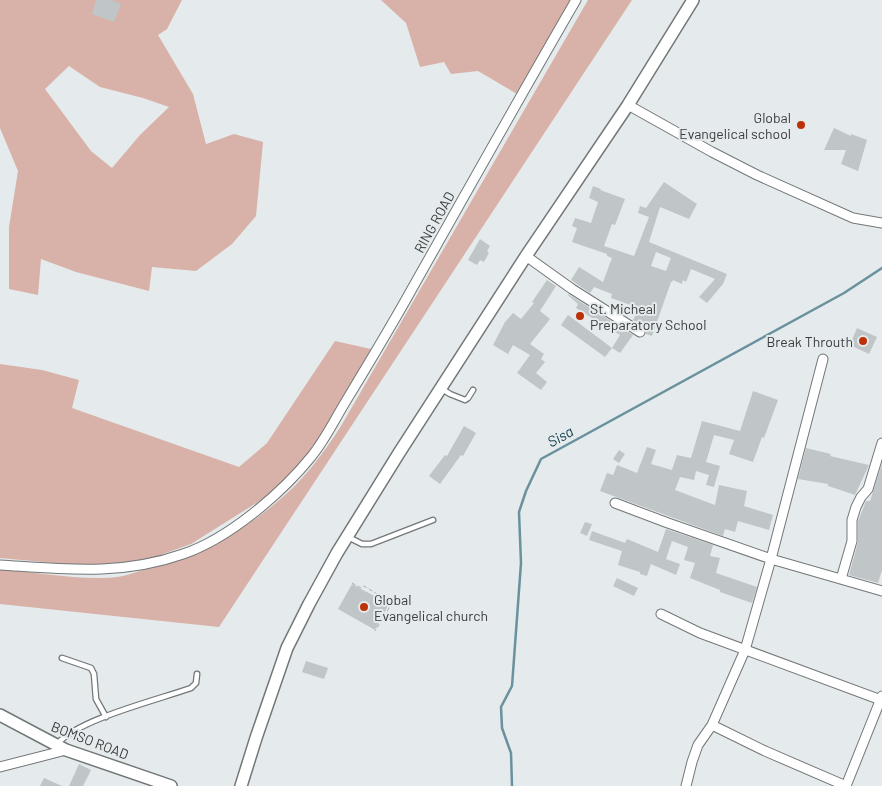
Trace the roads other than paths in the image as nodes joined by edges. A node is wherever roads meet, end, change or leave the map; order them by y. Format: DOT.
graph roads {
  1 [pos="576,0"];
  2 [pos="693,0"];
  3 [pos="628,105"];
  4 [pos="882,223"];
  5 [pos="526,256"];
  6 [pos="640,332"];
  7 [pos="823,359"];
  8 [pos="441,388"];
  9 [pos="474,390"];
  10 [pos="882,443"];
  11 [pos="615,503"];
  12 [pos="433,520"];
  13 [pos="347,536"];
  14 [pos="771,559"];
  15 [pos="0,565"];
  16 [pos="841,579"];
  17 [pos="882,592"];
  18 [pos="661,614"];
  19 [pos="745,650"];
  20 [pos="62,658"];
  21 [pos="197,674"];
  22 [pos="881,698"];
  23 [pos="0,715"];
  24 [pos="106,717"];
  25 [pos="712,725"];
  26 [pos="61,748"];
  27 [pos="0,767"];
  28 [pos="171,786"];
  29 [pos="241,786"];
  30 [pos="686,786"];
  31 [pos="846,786"];
  1 -- 15 [label="street, RING ROAD"];
  2 -- 3 [label="street"];
  3 -- 4 [label="street"];
  3 -- 5 [label="street"];
  5 -- 6 [label="street"];
  5 -- 8 [label="street"];
  7 -- 14 [label="street"];
  8 -- 9 [label="lane"];
  8 -- 13 [label="street"];
  10 -- 16 [label="street"];
  11 -- 14 [label="street"];
  12 -- 13 [label="lane"];
  13 -- 29 [label="street"];
  14 -- 16 [label="street"];
  14 -- 19 [label="street"];
  16 -- 17 [label="street"];
  18 -- 19 [label="street"];
  19 -- 22 [label="street"];
  19 -- 25 [label="street"];
  20 -- 24 [label="lane"];
  21 -- 24 [label="lane"];
  22 -- 31 [label="street"];
  23 -- 26 [label="street, BOMSO ROAD"];
  24 -- 26 [label="lane"];
  25 -- 30 [label="street"];
  25 -- 31 [label="street"];
  26 -- 27 [label="street"];
  26 -- 28 [label="street, BOMSO ROAD"];
}
